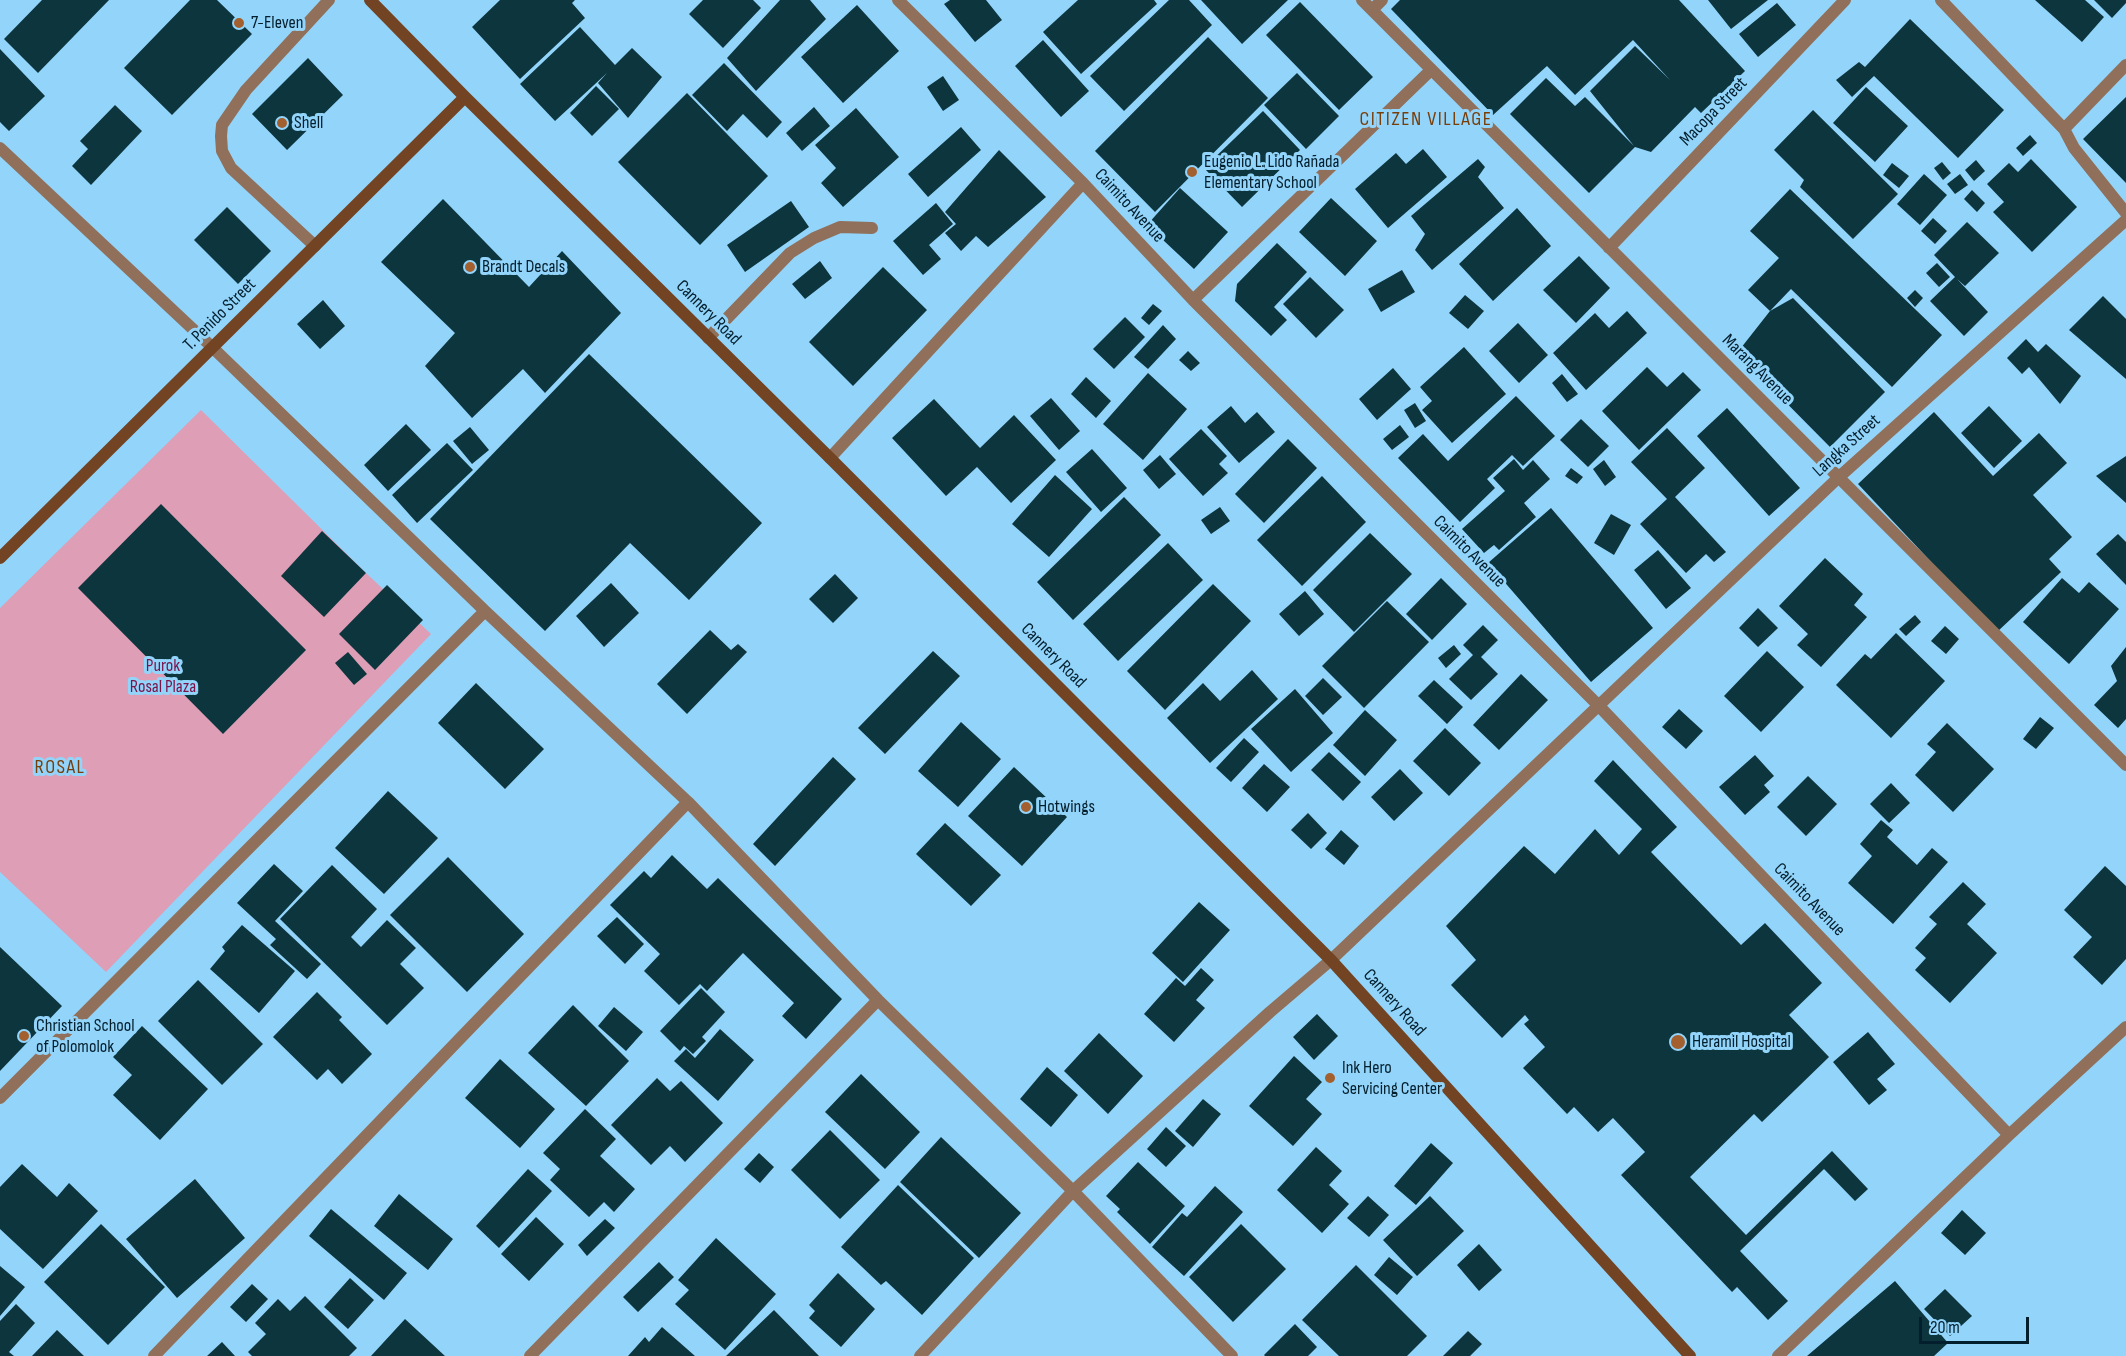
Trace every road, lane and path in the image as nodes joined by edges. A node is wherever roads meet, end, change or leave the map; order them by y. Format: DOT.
graph roads {
  1 [pos="329,0"];
  2 [pos="370,0"];
  3 [pos="898,0"];
  4 [pos="1362,0"];
  5 [pos="1382,0"];
  6 [pos="1845,0"];
  7 [pos="1941,0"];
  8 [pos="1372,10"];
  9 [pos="2126,65"];
  10 [pos="1431,70"];
  11 [pos="465,97"];
  12 [pos="2064,129"];
  13 [pos="0,148"];
  14 [pos="1083,183"];
  15 [pos="2126,213"];
  16 [pos="2126,220"];
  17 [pos="872,228"];
  18 [pos="315,246"];
  19 [pos="1609,248"];
  20 [pos="1193,300"];
  21 [pos="708,338"];
  22 [pos="213,348"];
  23 [pos="830,458"];
  24 [pos="1839,477"];
  25 [pos="0,558"];
  26 [pos="485,610"];
  27 [pos="1599,706"];
  28 [pos="2126,765"];
  29 [pos="688,802"];
  30 [pos="1331,960"];
  31 [pos="878,1000"];
  32 [pos="2126,1027"];
  33 [pos="0,1098"];
  34 [pos="2009,1135"];
  35 [pos="1073,1191"];
  36 [pos="154,1356"];
  37 [pos="530,1356"];
  38 [pos="921,1356"];
  39 [pos="1232,1356"];
  40 [pos="1690,1356"];
  41 [pos="1778,1356"];
  1 -- 18 [label="street"];
  2 -- 11 [label="main road, Cannery Road"];
  3 -- 14 [label="street, Caimito Avenue"];
  4 -- 8 [label="street, Marang Avenue"];
  5 -- 8 [label="street"];
  6 -- 19 [label="street, Macopa Street"];
  7 -- 12 [label="street"];
  8 -- 10 [label="street, Marang Avenue"];
  9 -- 12 [label="street"];
  10 -- 19 [label="street, Marang Avenue"];
  10 -- 20 [label="street"];
  11 -- 18 [label="main road, T. Penido Street"];
  11 -- 21 [label="main road, Cannery Road"];
  12 -- 15 [label="street"];
  13 -- 22 [label="street"];
  14 -- 20 [label="street, Caimito Avenue"];
  14 -- 23 [label="street"];
  16 -- 24 [label="street, Langka Street"];
  17 -- 21 [label="street"];
  18 -- 22 [label="main road, T. Penido Street"];
  19 -- 24 [label="street, Marang Avenue"];
  20 -- 27 [label="street, Caimito Avenue"];
  21 -- 23 [label="main road, Cannery Road"];
  22 -- 25 [label="main road, T. Penido Street"];
  22 -- 26 [label="street"];
  23 -- 30 [label="main road, Cannery Road"];
  24 -- 27 [label="street, Langka Street"];
  24 -- 28 [label="street, Marang Avenue"];
  26 -- 29 [label="street"];
  26 -- 33 [label="street"];
  27 -- 30 [label="street, Langka Street"];
  27 -- 34 [label="street, Caimito Avenue"];
  29 -- 31 [label="street"];
  29 -- 36 [label="street"];
  30 -- 35 [label="street, Langka Street"];
  30 -- 40 [label="main road, Cannery Road"];
  31 -- 35 [label="street"];
  31 -- 37 [label="street"];
  32 -- 34 [label="street"];
  34 -- 41 [label="street"];
  35 -- 38 [label="street, Langka Street"];
  35 -- 39 [label="street"];
}
